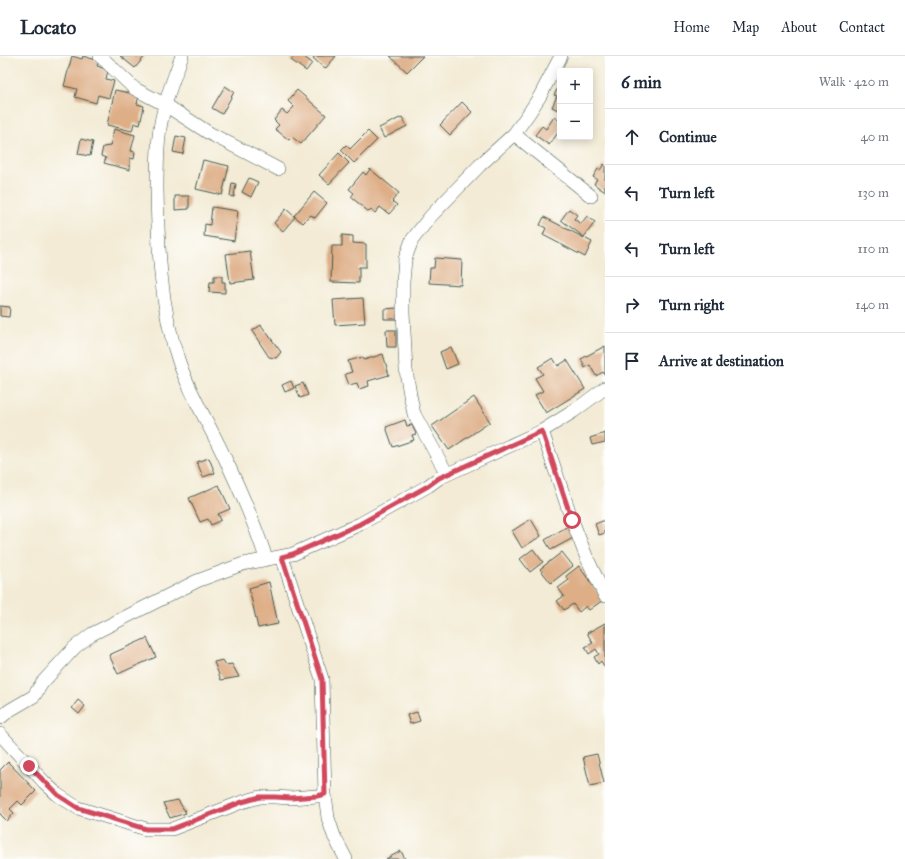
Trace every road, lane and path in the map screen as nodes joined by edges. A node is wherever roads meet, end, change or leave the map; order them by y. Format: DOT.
graph roads {
  1 [pos="100,56"];
  2 [pos="182,56"];
  3 [pos="561,56"];
  4 [pos="164,104"];
  5 [pos="514,134"];
  6 [pos="278,169"];
  7 [pos="591,196"];
  8 [pos="605,388"];
  9 [pos="542,431"];
  10 [pos="447,474"];
  11 [pos="282,557"];
  12 [pos="266,558"];
  13 [pos="605,596"];
  14 [pos="0,718"];
  15 [pos="0,734"];
  16 [pos="325,794"];
  17 [pos="346,859"];
  1 -- 4 [label="street"];
  2 -- 4 [label="street"];
  3 -- 5 [label="street"];
  4 -- 6 [label="street"];
  4 -- 12 [label="street"];
  5 -- 7 [label="street"];
  5 -- 10 [label="street"];
  8 -- 9 [label="street"];
  9 -- 10 [label="street"];
  9 -- 13 [label="street"];
  10 -- 11 [label="street"];
  11 -- 12 [label="street"];
  11 -- 16 [label="street"];
  12 -- 14 [label="street"];
  15 -- 16 [label="street"];
  16 -- 17 [label="street"];
}
